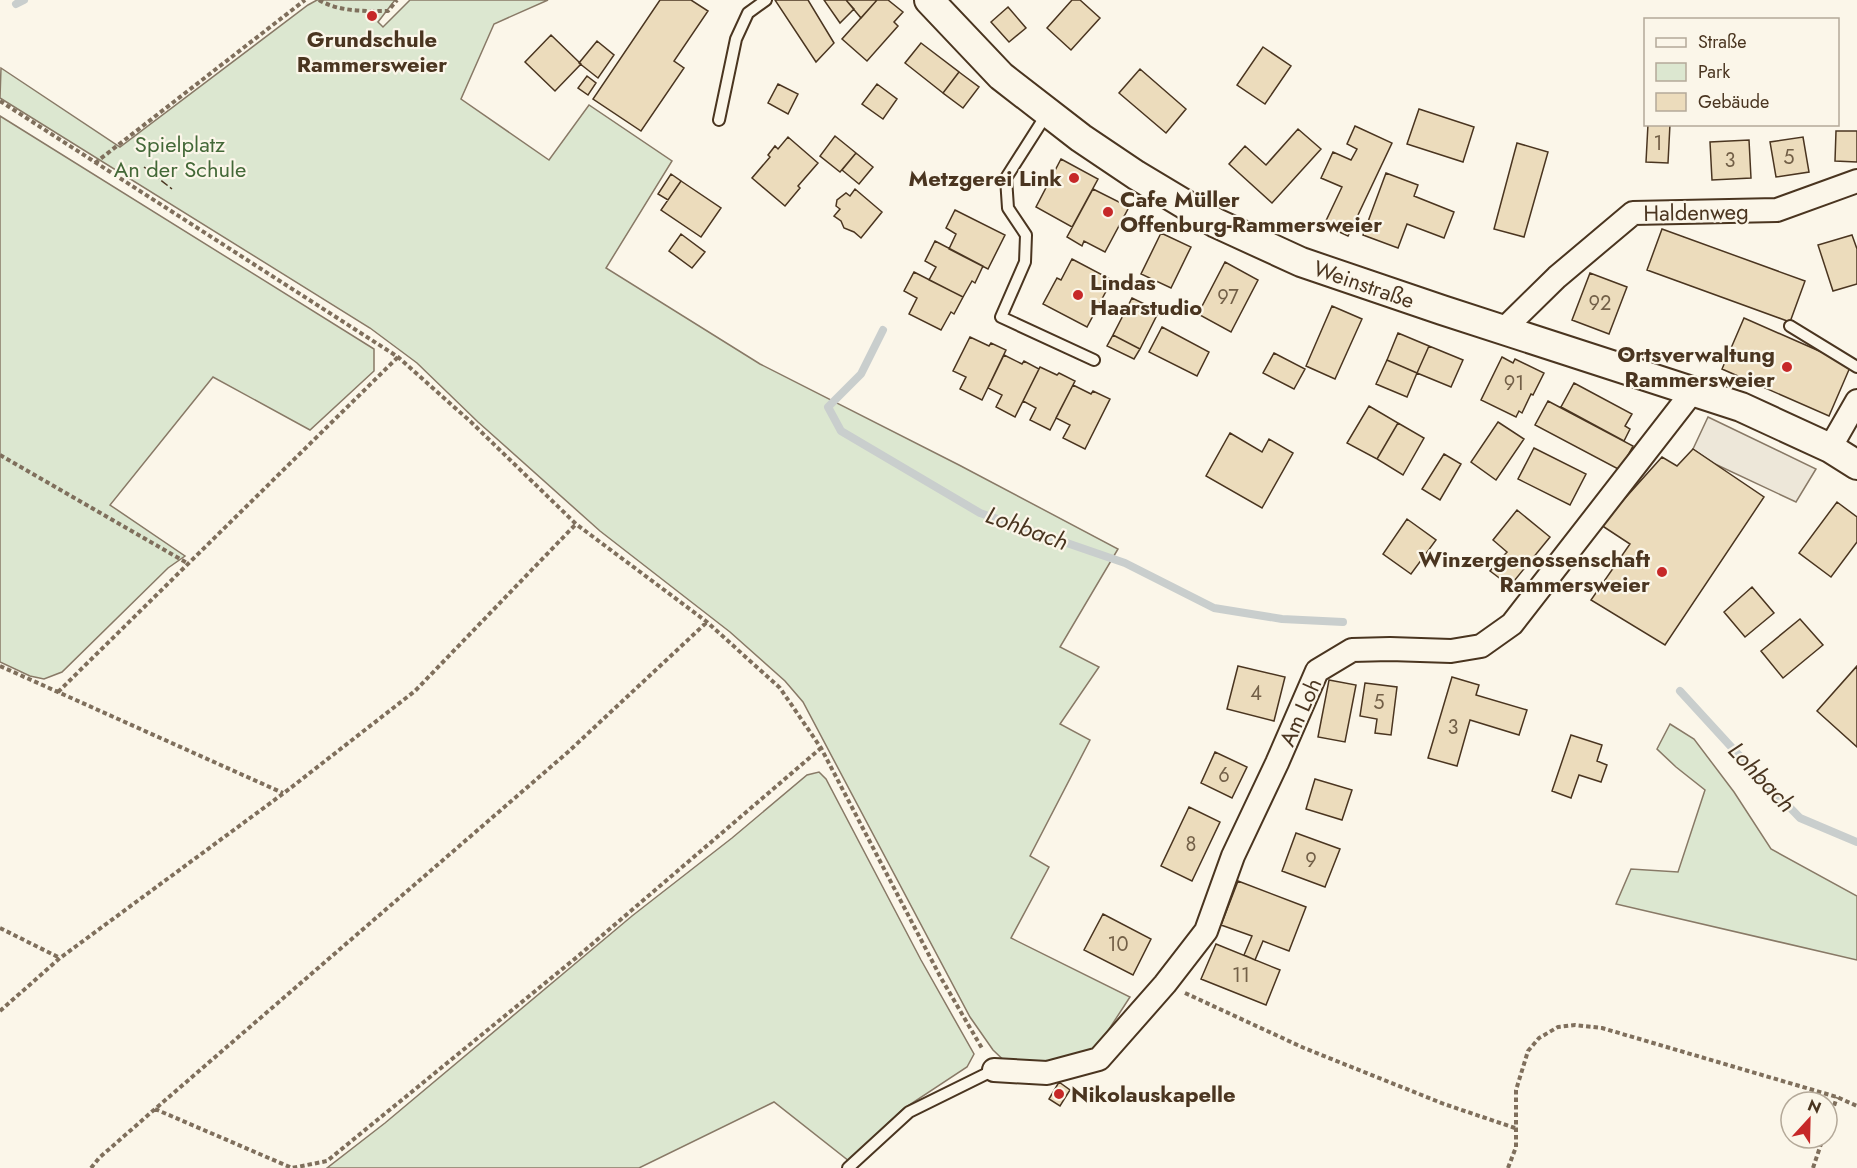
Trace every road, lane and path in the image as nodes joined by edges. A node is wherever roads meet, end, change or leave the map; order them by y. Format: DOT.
graph roads {
  1 [pos="305,0"];
  2 [pos="319,0"];
  3 [pos="397,0"];
  4 [pos="766,0"];
  5 [pos="929,0"];
  6 [pos="0,101"];
  7 [pos="1048,112"];
  8 [pos="719,120"];
  9 [pos="95,163"];
  10 [pos="1857,181"];
  11 [pos="1790,326"];
  12 [pos="1503,330"];
  13 [pos="398,357"];
  14 [pos="1094,360"];
  15 [pos="1857,367"];
  16 [pos="1693,391"];
  17 [pos="1857,400"];
  18 [pos="1830,448"];
  19 [pos="0,455"];
  20 [pos="1857,465"];
  21 [pos="576,524"];
  22 [pos="188,563"];
  23 [pos="707,622"];
  24 [pos="0,666"];
  25 [pos="58,692"];
  26 [pos="821,748"];
  27 [pos="284,793"];
  28 [pos="0,928"];
  29 [pos="60,958"];
  30 [pos="1165,984"];
  31 [pos="0,1011"];
  32 [pos="994,1070"];
  33 [pos="1813,1090"];
  34 [pos="1839,1098"];
  35 [pos="1857,1106"];
  36 [pos="155,1108"];
  37 [pos="1515,1128"];
  38 [pos="1819,1150"];
  39 [pos="91,1168"];
  40 [pos="848,1168"];
  41 [pos="1508,1168"];
  42 [pos="1813,1168"];
  1 -- 9 [label="path"];
  2 -- 3 [label="path"];
  4 -- 8 [label="lane"];
  5 -- 7 [label="street, Weinstraße"];
  6 -- 9 [label="path"];
  7 -- 12 [label="street, Weinstraße"];
  7 -- 14 [label="lane"];
  9 -- 13 [label="path"];
  10 -- 12 [label="street, Haldenweg"];
  11 -- 15 [label="lane"];
  12 -- 16 [label="street, Weinstraße"];
  13 -- 21 [label="path"];
  13 -- 22 [label="path"];
  16 -- 18 [label="street, Weinstraße"];
  16 -- 30 [label="street, Am Loh"];
  17 -- 18 [label="street"];
  18 -- 20 [label="street, Weinstraße"];
  19 -- 22 [label="path"];
  21 -- 23 [label="path"];
  21 -- 27 [label="path"];
  22 -- 25 [label="path"];
  23 -- 26 [label="path"];
  23 -- 36 [label="path"];
  24 -- 25 [label="path"];
  25 -- 27 [label="path"];
  26 -- 32 [label="path"];
  26 -- 36 [label="path"];
  27 -- 29 [label="path"];
  28 -- 29 [label="path"];
  29 -- 31 [label="path"];
  30 -- 32 [label="street, Am Loh"];
  30 -- 37 [label="path"];
  32 -- 40 [label="lane"];
  33 -- 37 [label="path"];
  34 -- 35 [label="path"];
  36 -- 39 [label="path"];
  37 -- 41 [label="path"];
  38 -- 42 [label="path"];
}
